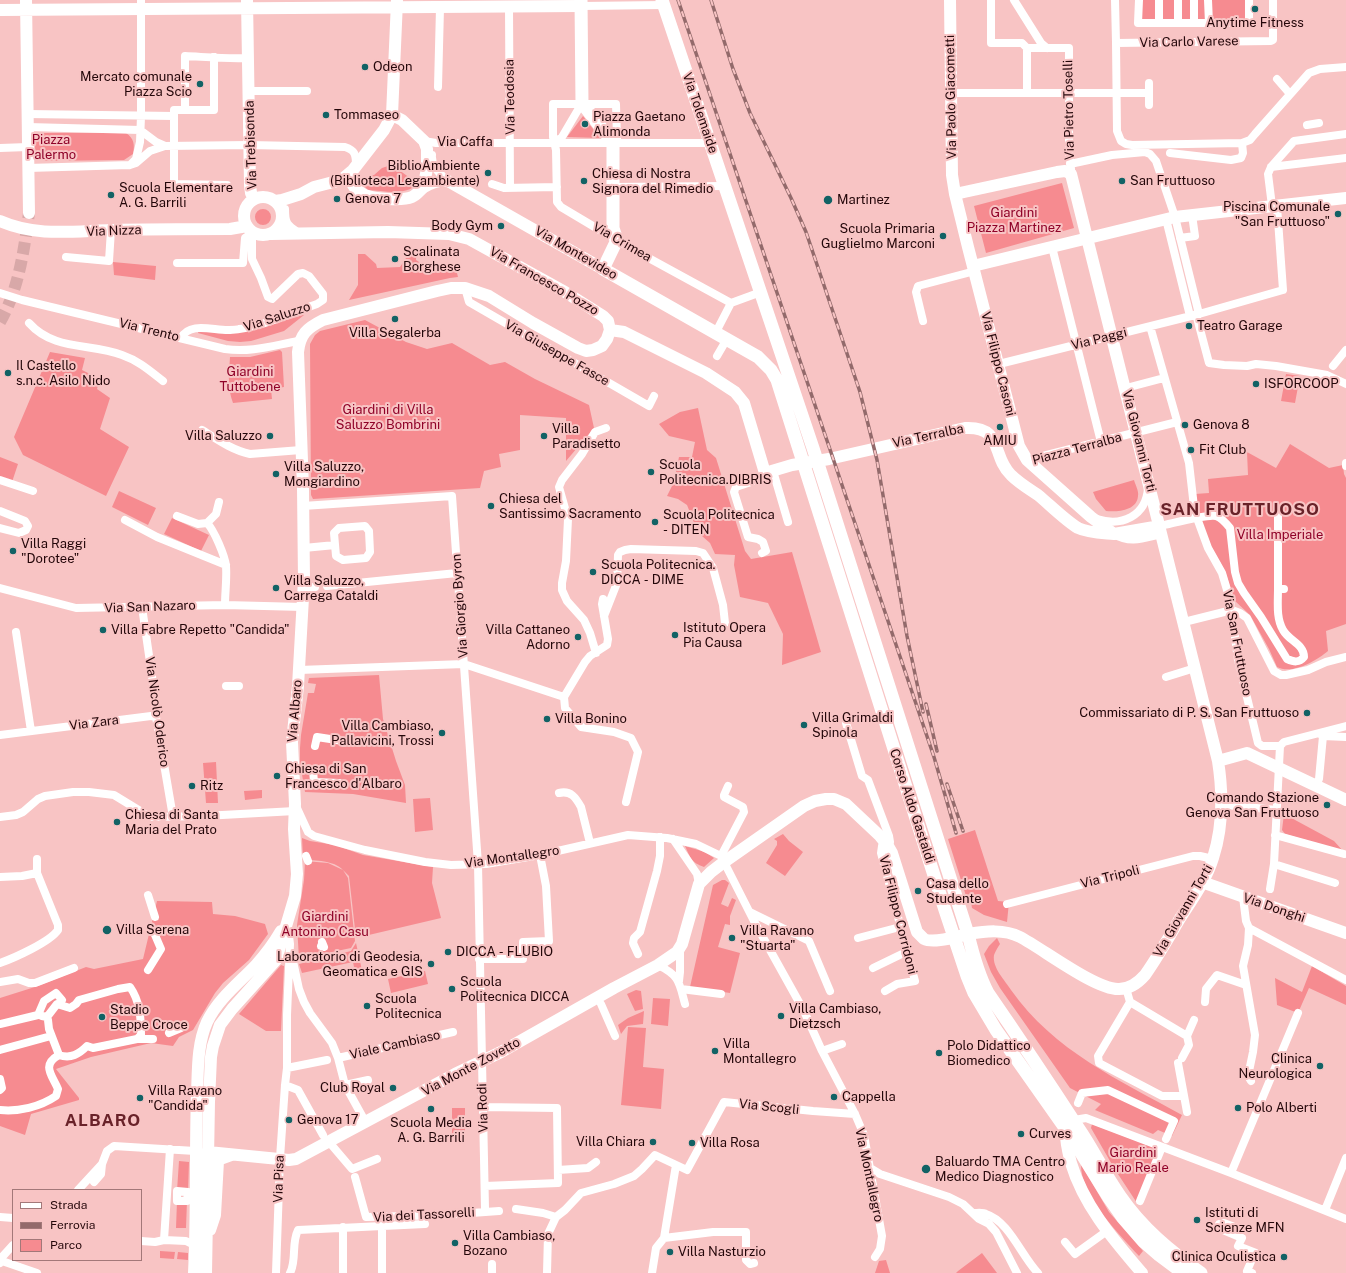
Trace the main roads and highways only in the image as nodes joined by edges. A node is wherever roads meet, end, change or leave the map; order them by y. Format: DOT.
graph roads {
  1 [pos="581,3"];
  2 [pos="663,3"];
  3 [pos="777,339"];
  4 [pos="758,357"];
  5 [pos="1070,1125"];
  6 [pos="1183,1273"];
  7 [pos="1201,1273"];
  1 -- 4 [label="main road, Via Montevideo"];
  2 -- 3 [label="main road, Via Tolemaide"];
  3 -- 4 [label="main road"];
  3 -- 5 [label="main road, Corso Aldo Gastaldi"];
  4 -- 5 [label="main road, Corso Aldo Gastaldi"];
  5 -- 6 [label="main road"];
  5 -- 7 [label="main road"];
}
